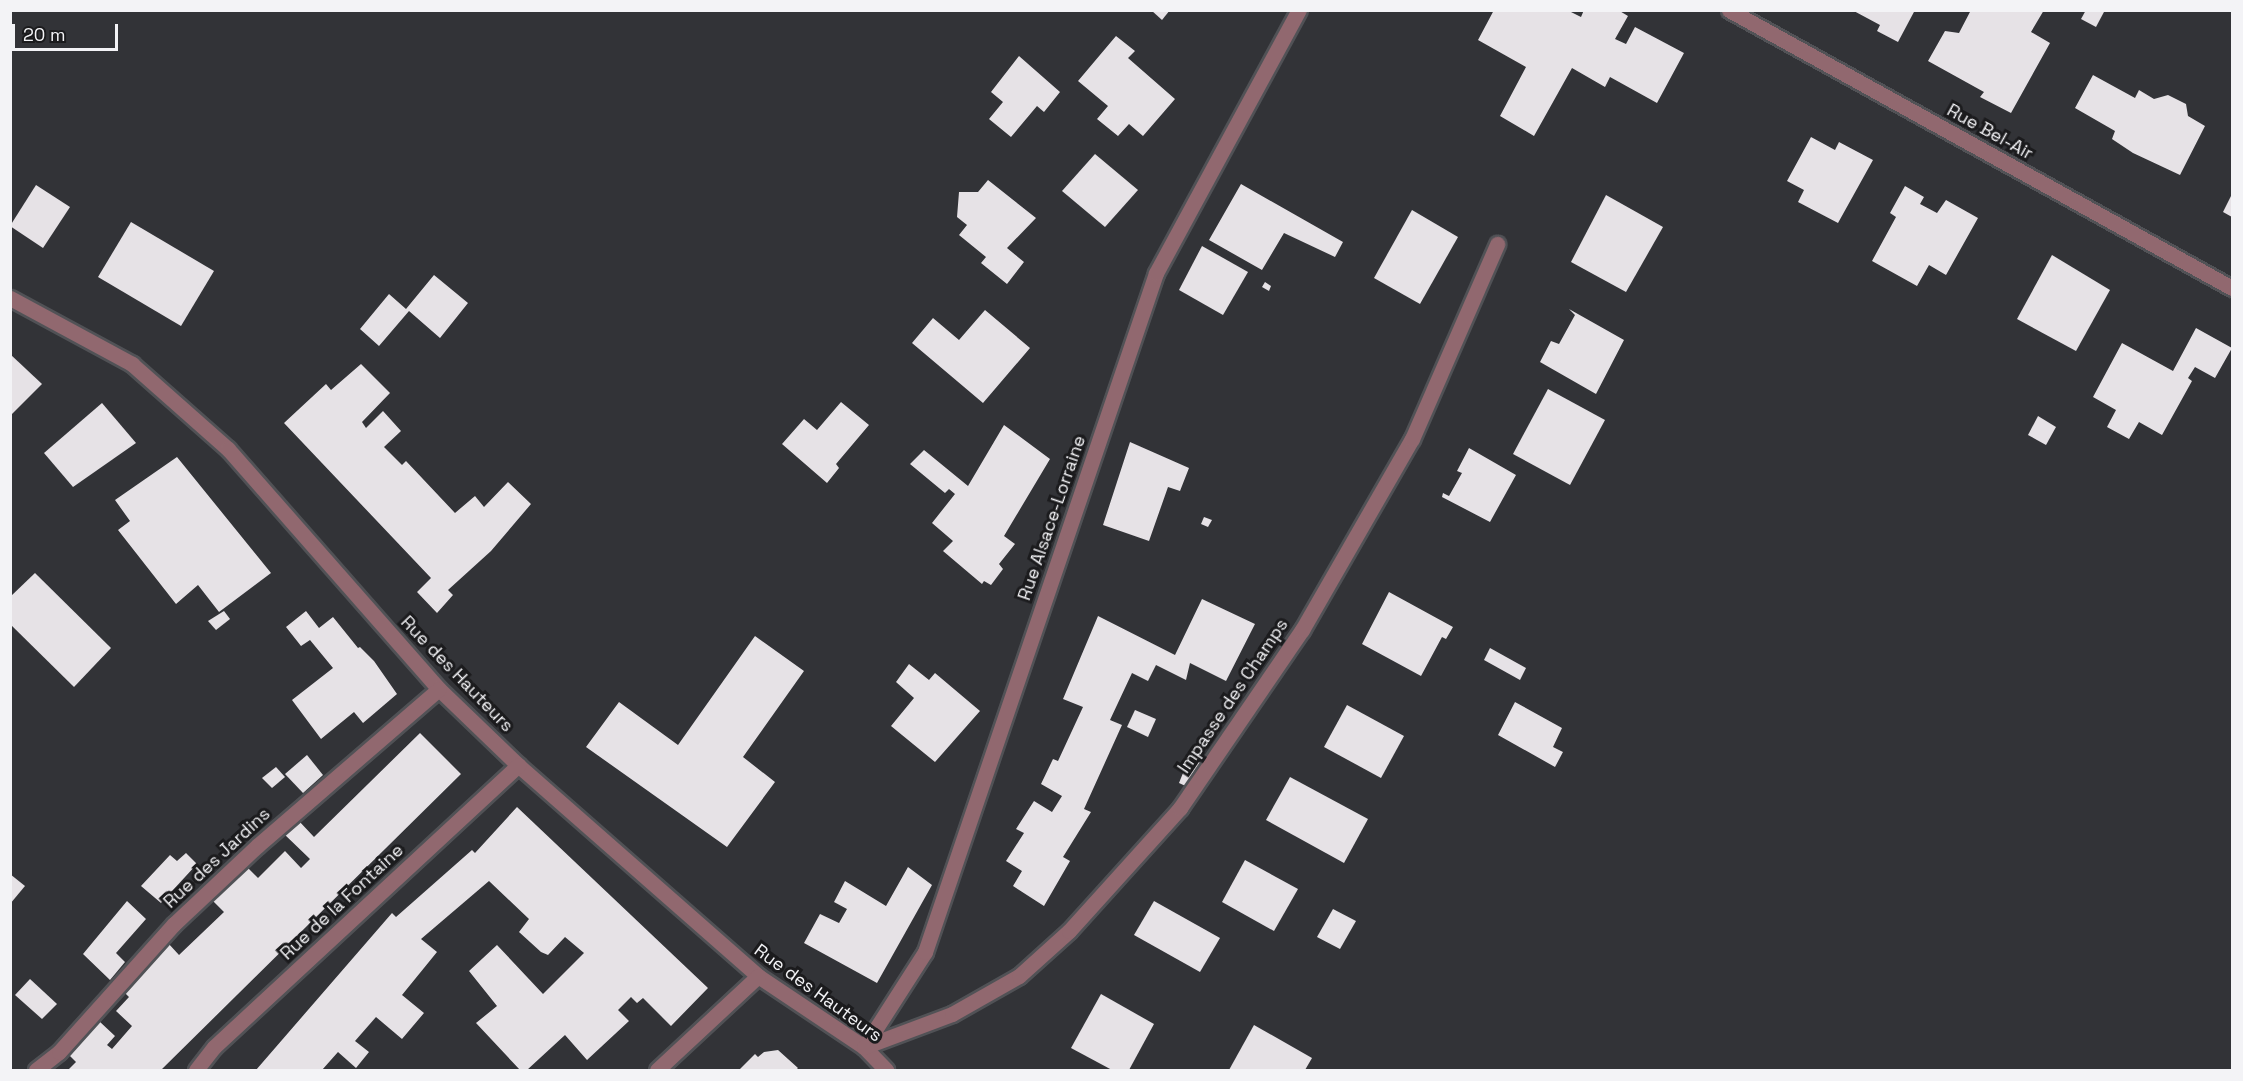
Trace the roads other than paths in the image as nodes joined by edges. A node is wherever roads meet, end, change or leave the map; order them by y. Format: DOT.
graph roads {
  1 [pos="1299,10"];
  2 [pos="1729,10"];
  3 [pos="1497,244"];
  4 [pos="2232,288"];
  5 [pos="10,298"];
  6 [pos="439,689"];
  7 [pos="518,765"];
  8 [pos="758,976"];
  9 [pos="864,1047"];
  10 [pos="36,1071"];
  11 [pos="196,1071"];
  12 [pos="657,1071"];
  13 [pos="886,1071"];
  1 -- 9 [label="street, Rue Alsace-Lorraine"];
  2 -- 4 [label="street, Rue Bel-Air"];
  3 -- 9 [label="street, Impasse des Champs"];
  5 -- 6 [label="street, Rue des Hauteurs"];
  6 -- 7 [label="street, Rue des Hauteurs"];
  6 -- 10 [label="street, Rue des Jardins"];
  7 -- 8 [label="street, Rue des Hauteurs"];
  7 -- 11 [label="street, Rue de la Fontaine"];
  8 -- 9 [label="street, Rue des Hauteurs"];
  8 -- 12 [label="street"];
  9 -- 13 [label="street, Rue des Hauteurs"];
}
